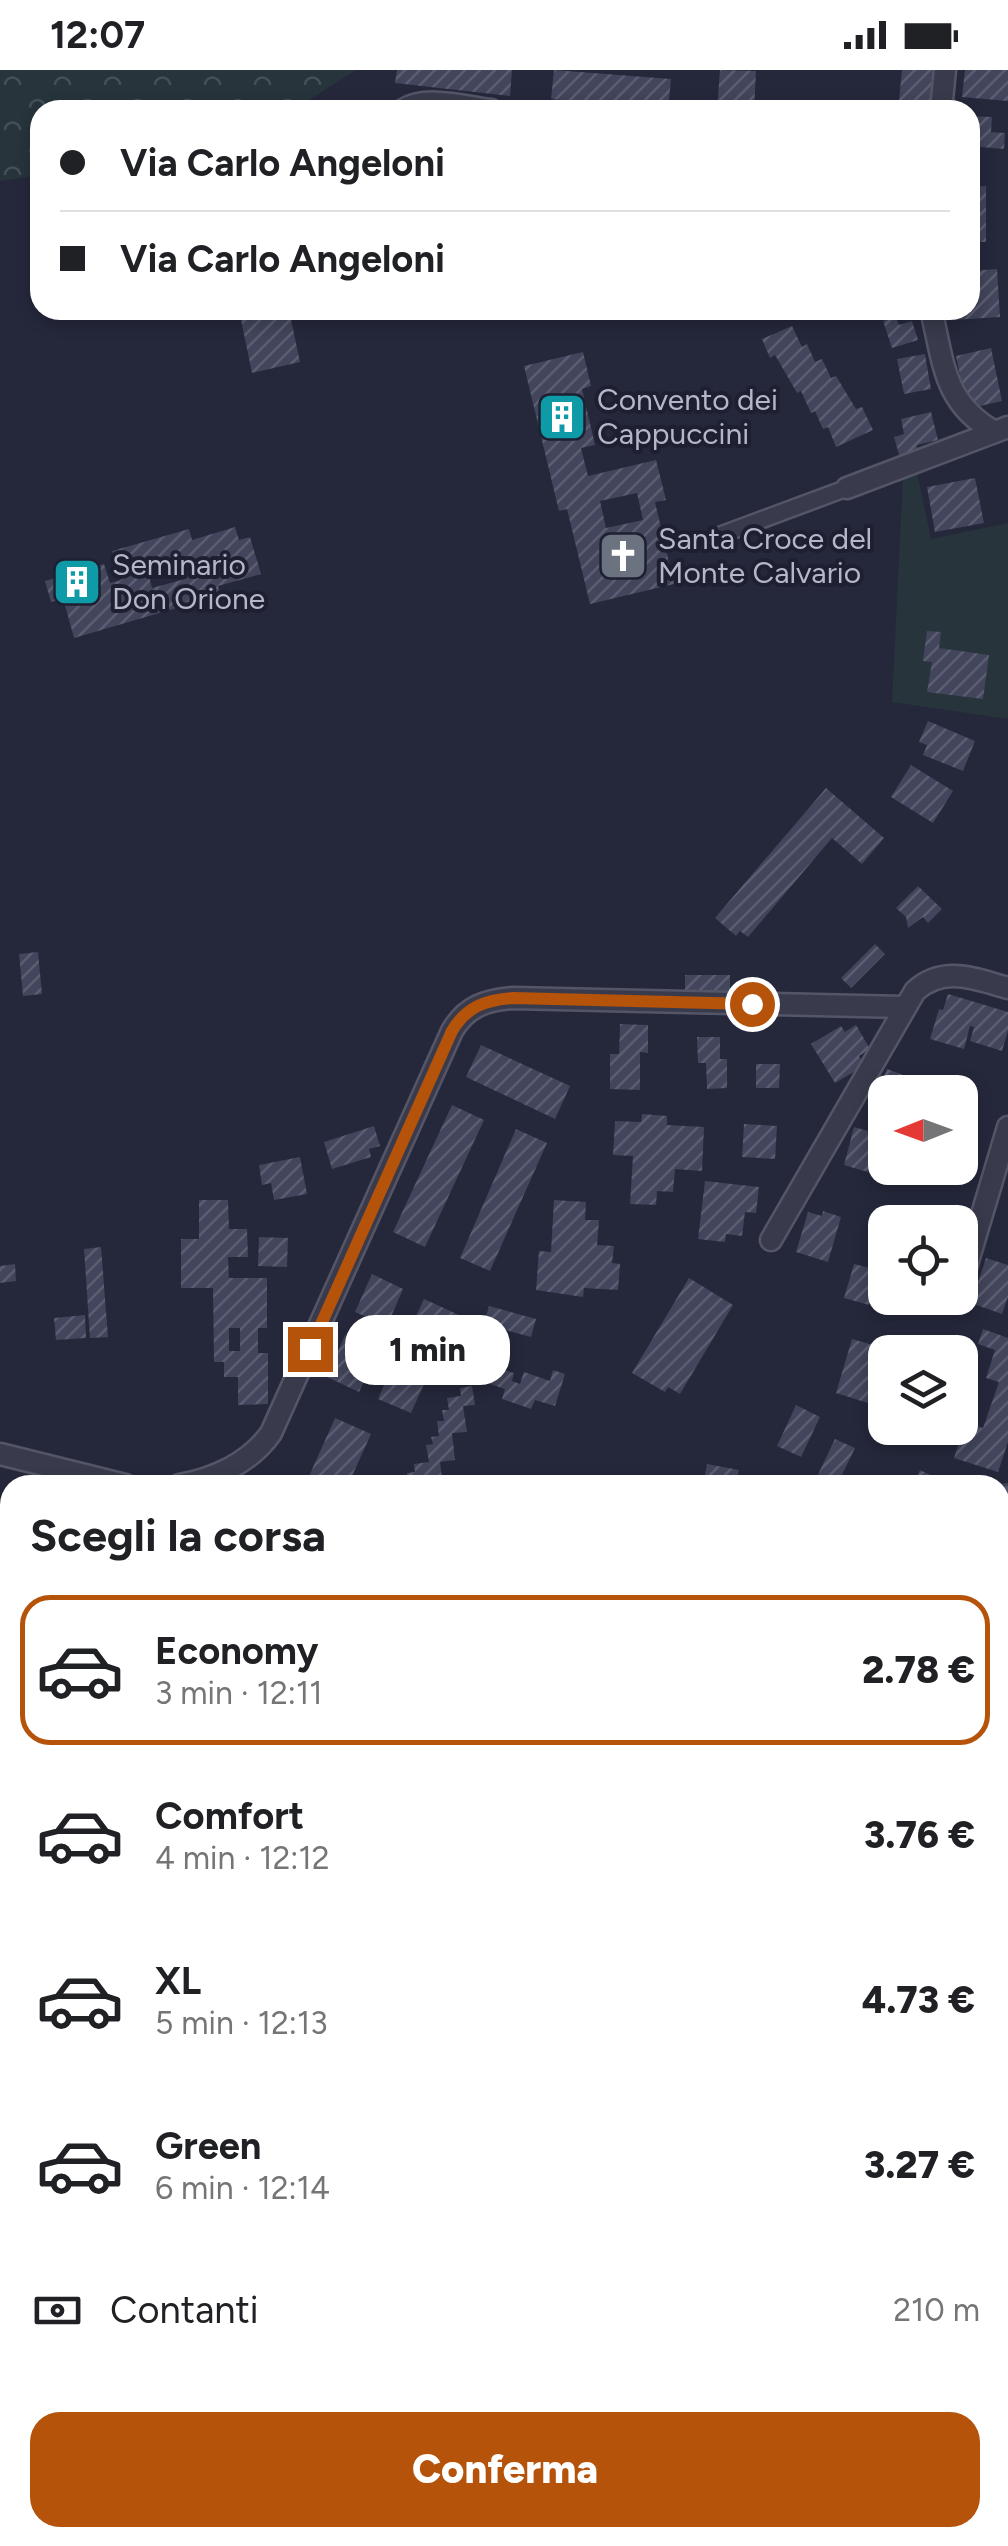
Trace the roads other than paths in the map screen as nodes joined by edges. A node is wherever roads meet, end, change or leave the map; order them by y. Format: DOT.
graph roads {
  1 [pos="945,70"];
  2 [pos="942,100"];
  3 [pos="934,320"];
  4 [pos="1002,430"];
  5 [pos="847,488"];
  6 [pos="716,537"];
  7 [pos="1008,988"];
  8 [pos="904,1007"];
  9 [pos="1008,1127"];
  10 [pos="978,1226"];
  11 [pos="772,1240"];
  12 [pos="0,1454"];
  13 [pos="85,1475"];
  14 [pos="213,1475"];
  1 -- 2 [label="street"];
  3 -- 4 [label="street"];
  4 -- 5 [label="street"];
  5 -- 6 [label="street"];
  7 -- 8 [label="street"];
  8 -- 11 [label="street"];
  8 -- 14 [label="street"];
  9 -- 10 [label="street"];
  12 -- 13 [label="street"];
}
